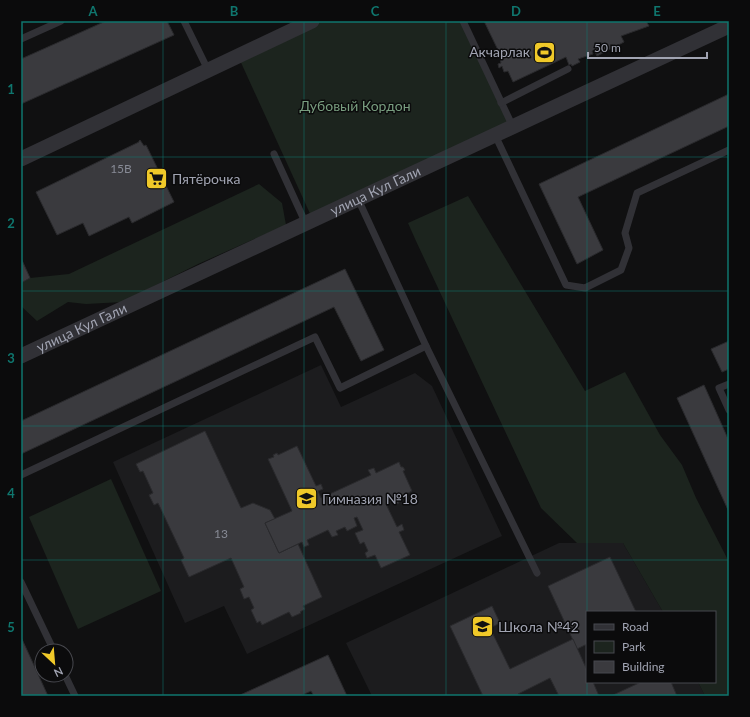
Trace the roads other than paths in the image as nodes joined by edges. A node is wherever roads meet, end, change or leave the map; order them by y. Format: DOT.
graph roads {
  1 [pos="61,21"];
  2 [pos="184,21"];
  3 [pos="312,21"];
  4 [pos="463,21"];
  5 [pos="729,26"];
  6 [pos="21,39"];
  7 [pos="568,69"];
  8 [pos="208,70"];
  9 [pos="501,102"];
  10 [pos="513,127"];
  11 [pos="495,135"];
  12 [pos="729,150"];
  13 [pos="274,154"];
  14 [pos="21,159"];
  15 [pos="358,199"];
  16 [pos="306,224"];
  17 [pos="426,346"];
  18 [pos="21,356"];
  19 [pos="729,384"];
  20 [pos="729,410"];
  21 [pos="21,475"];
  22 [pos="537,573"];
  23 [pos="21,582"];
  24 [pos="50,643"];
  25 [pos="69,683"];
  26 [pos="75,696"];
  1 -- 6 [label="lane"];
  2 -- 8 [label="lane"];
  3 -- 8 [label="street"];
  4 -- 9 [label="lane"];
  5 -- 10 [label="street, улица Кул Гали"];
  7 -- 9 [label="lane"];
  8 -- 14 [label="street"];
  9 -- 10 [label="lane"];
  10 -- 11 [label="street, улица Кул Гали"];
  11 -- 12 [label="lane"];
  11 -- 15 [label="street, улица Кул Гали"];
  13 -- 16 [label="lane"];
  15 -- 16 [label="street, улица Кул Гали"];
  15 -- 17 [label="lane"];
  16 -- 18 [label="street, улица Кул Гали"];
  17 -- 21 [label="lane"];
  17 -- 22 [label="lane"];
  19 -- 20 [label="lane"];
  23 -- 24 [label="lane"];
  25 -- 26 [label="lane"];
}
